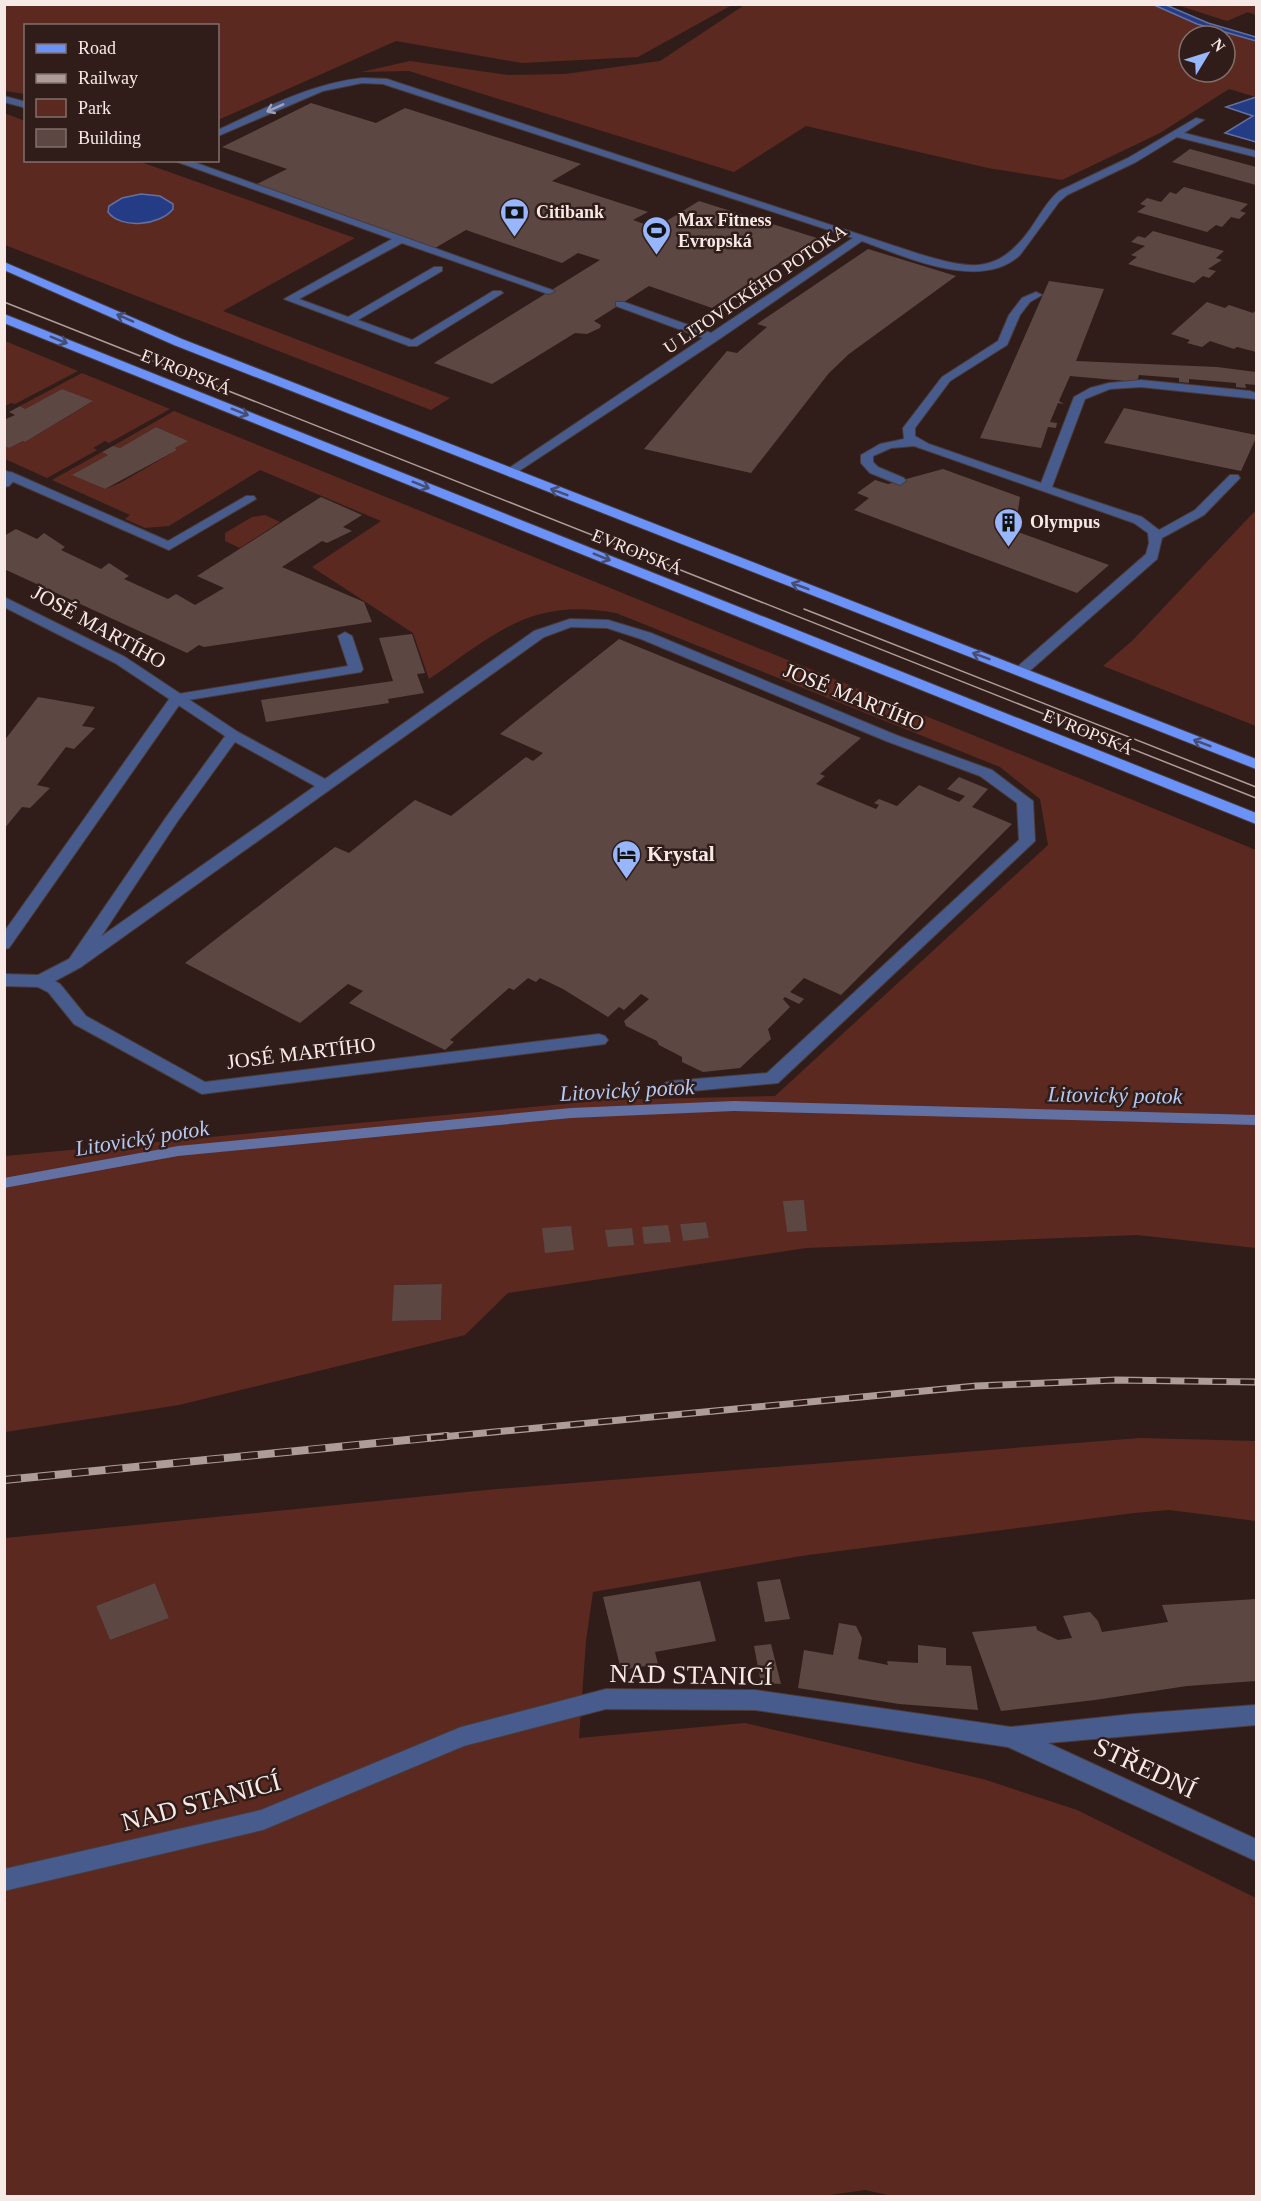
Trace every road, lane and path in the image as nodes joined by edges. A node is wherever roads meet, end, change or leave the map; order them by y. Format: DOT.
graph roads {
  1 [pos="4,99"];
  2 [pos="24,104"];
  3 [pos="1199,120"];
  4 [pos="219,133"];
  5 [pos="1177,134"];
  6 [pos="1257,154"];
  7 [pos="183,162"];
  8 [pos="861,237"];
  9 [pos="400,239"];
  10 [pos="4,266"];
  11 [pos="438,269"];
  12 [pos="549,291"];
  13 [pos="497,293"];
  14 [pos="1036,295"];
  15 [pos="620,304"];
  16 [pos="4,318"];
  17 [pos="349,321"];
  18 [pos="714,338"];
  19 [pos="1257,396"];
  20 [pos="915,442"];
  21 [pos="510,473"];
  22 [pos="7,478"];
  23 [pos="1234,478"];
  24 [pos="900,481"];
  25 [pos="1046,488"];
  26 [pos="250,499"];
  27 [pos="1157,536"];
  28 [pos="4,601"];
  29 [pos="345,636"];
  30 [pos="1020,672"];
  31 [pos="177,698"];
  32 [pos="233,735"];
  33 [pos="1257,764"];
  34 [pos="325,784"];
  35 [pos="1257,819"];
  36 [pos="4,944"];
  37 [pos="75,963"];
  38 [pos="4,980"];
  39 [pos="41,981"];
  40 [pos="599,1040"];
  41 [pos="671,1087"];
  42 [pos="1257,1715"];
  43 [pos="1011,1737"];
  44 [pos="1257,1850"];
  45 [pos="4,1880"];
  1 -- 2 [label="lane"];
  3 -- 5 [label="lane, U LITOVICKÉHO POTOKA"];
  8 -- 4 [label="lane, one-way"];
  5 -- 6 [label="lane"];
  5 -- 8 [label="lane, U LITOVICKÉHO POTOKA"];
  7 -- 9 [label="lane"];
  8 -- 18 [label="lane, U LITOVICKÉHO POTOKA"];
  9 -- 12 [label="lane"];
  9 -- 17 [label="lane"];
  21 -- 10 [label="main road, EVROPSKÁ, one-way"];
  11 -- 17 [label="lane"];
  13 -- 17 [label="lane"];
  14 -- 20 [label="lane"];
  15 -- 18 [label="lane"];
  16 -- 35 [label="main road, EVROPSKÁ, one-way"];
  18 -- 21 [label="lane, U LITOVICKÉHO POTOKA"];
  19 -- 25 [label="lane"];
  20 -- 24 [label="lane"];
  20 -- 25 [label="lane"];
  30 -- 21 [label="main road, EVROPSKÁ, one-way"];
  22 -- 26 [label="lane"];
  23 -- 27 [label="lane"];
  25 -- 27 [label="lane"];
  27 -- 30 [label="lane"];
  28 -- 31 [label="street, JOSÉ MARTÍHO"];
  29 -- 31 [label="lane"];
  33 -- 30 [label="main road, EVROPSKÁ, one-way"];
  31 -- 32 [label="street, JOSÉ MARTÍHO"];
  31 -- 36 [label="lane"];
  32 -- 34 [label="street, JOSÉ MARTÍHO"];
  32 -- 37 [label="lane"];
  34 -- 37 [label="street, JOSÉ MARTÍHO"];
  34 -- 41 [label="street, JOSÉ MARTÍHO"];
  37 -- 39 [label="street, JOSÉ MARTÍHO"];
  38 -- 39 [label="street, JOSÉ MARTÍHO"];
  39 -- 40 [label="street, JOSÉ MARTÍHO"];
  42 -- 43 [label="street, NAD STANICÍ"];
  43 -- 44 [label="street, STŘEDNÍ"];
  43 -- 45 [label="street, NAD STANICÍ"];
}
